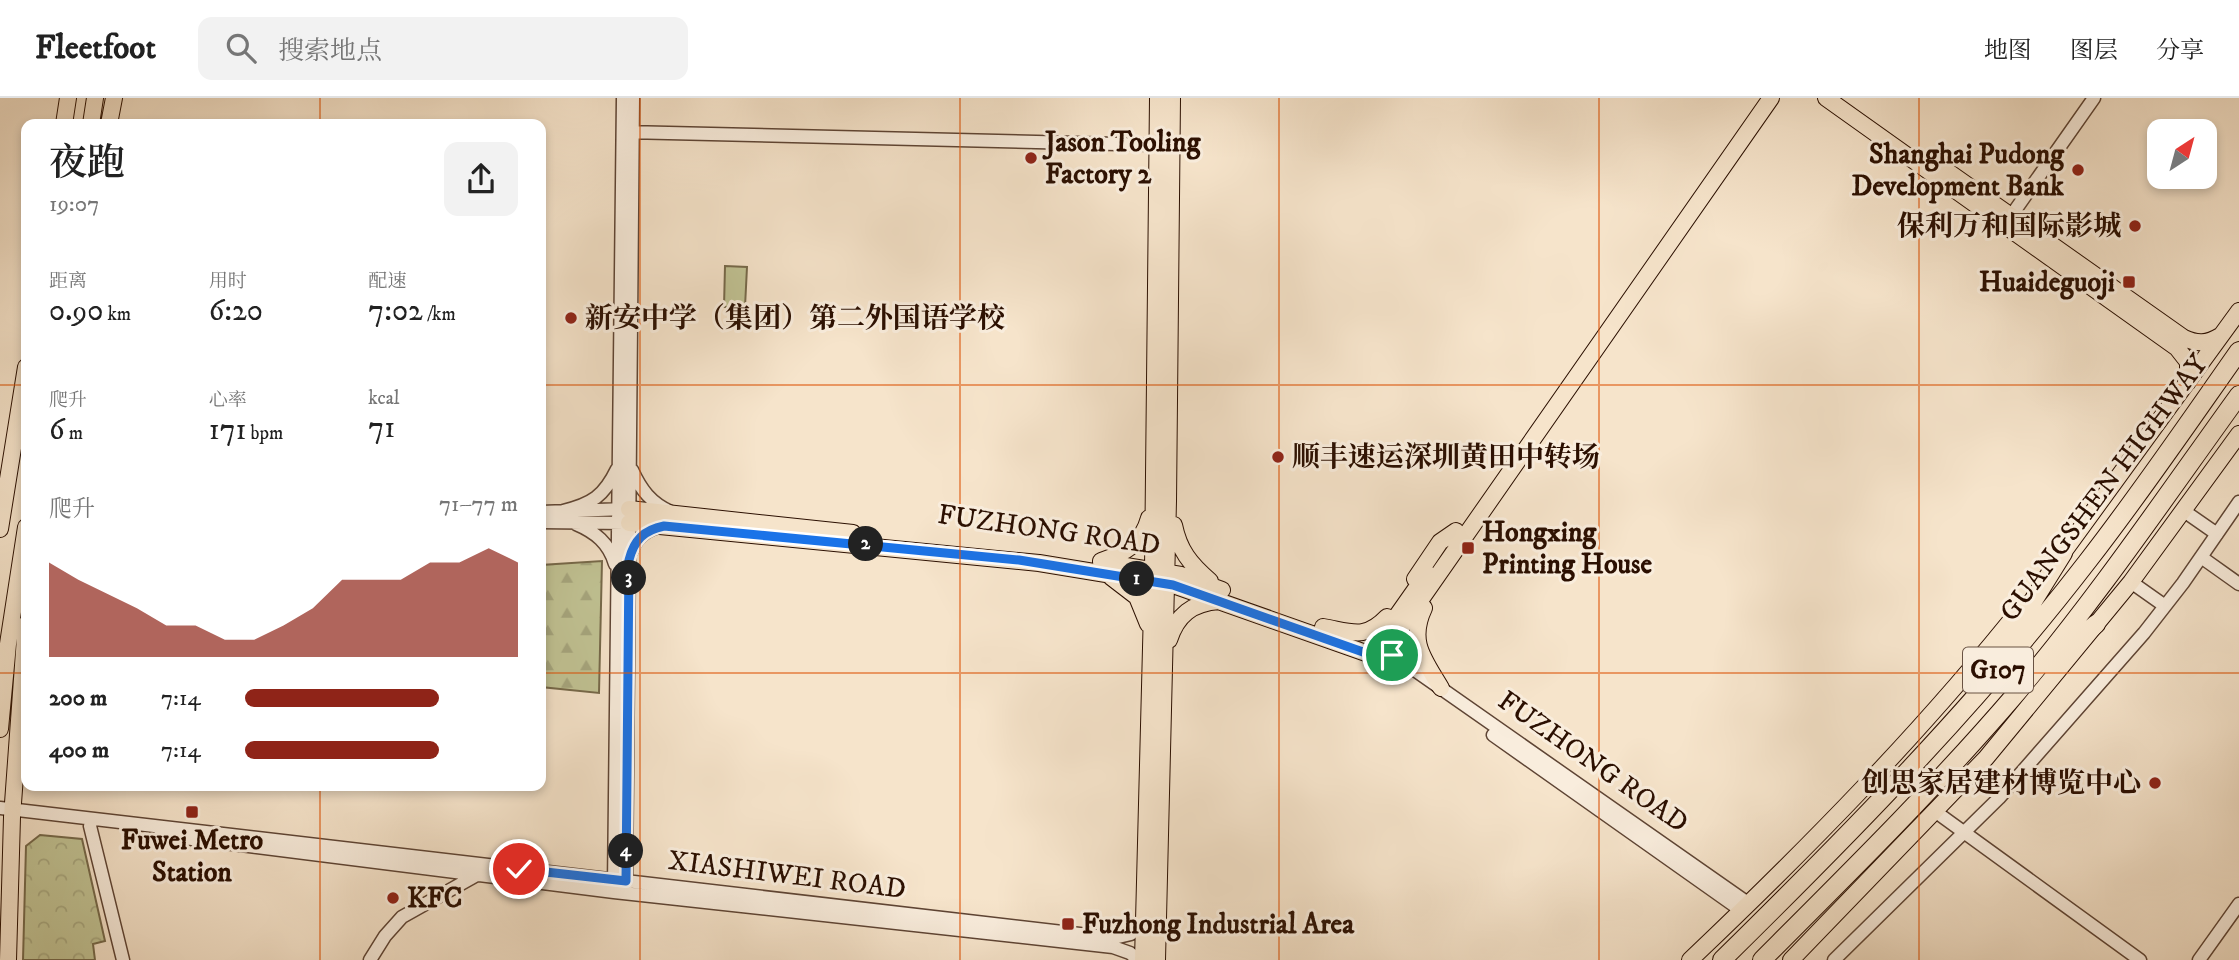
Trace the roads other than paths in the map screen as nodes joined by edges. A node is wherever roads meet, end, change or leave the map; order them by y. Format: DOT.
graph roads {
  1 [pos="68,98"];
  2 [pos="95,98"];
  3 [pos="114,98"];
  4 [pos="623,98"];
  5 [pos="634,98"];
  6 [pos="1158,98"];
  7 [pos="1172,98"];
  8 [pos="1760,98"];
  9 [pos="1771,98"];
  10 [pos="1826,98"];
  11 [pos="1844,98"];
  12 [pos="2094,98"];
  13 [pos="65,119"];
  14 [pos="92,119"];
  15 [pos="110,119"];
  16 [pos="628,132"];
  17 [pos="1158,145"];
  18 [pos="2011,216"];
  19 [pos="2239,312"];
  20 [pos="2160,328"];
  21 [pos="2222,335"];
  22 [pos="2239,351"];
  23 [pos="2188,382"];
  24 [pos="2239,395"];
  25 [pos="21,398"];
  26 [pos="2239,434"];
  27 [pos="625,450"];
  28 [pos="1161,498"];
  29 [pos="2239,502"];
  30 [pos="2184,511"];
  31 [pos="546,513"];
  32 [pos="688,515"];
  33 [pos="624,516"];
  34 [pos="566,517"];
  35 [pos="546,521"];
  36 [pos="664,526"];
  37 [pos="0,529"];
  38 [pos="1456,531"];
  39 [pos="2217,534"];
  40 [pos="2063,553"];
  41 [pos="2201,557"];
  42 [pos="21,560"];
  43 [pos="629,560"];
  44 [pos="1103,568"];
  45 [pos="1441,571"];
  46 [pos="618,576"];
  47 [pos="1160,577"];
  48 [pos="2131,582"];
  49 [pos="2239,584"];
  50 [pos="1221,595"];
  51 [pos="2165,606"];
  52 [pos="2096,624"];
  53 [pos="1323,627"];
  54 [pos="1151,646"];
  55 [pos="1377,652"];
  56 [pos="1165,659"];
  57 [pos="21,683"];
  58 [pos="1441,688"];
  59 [pos="2015,695"];
  60 [pos="1963,711"];
  61 [pos="0,729"];
  62 [pos="6,812"];
  63 [pos="1936,812"];
  64 [pos="90,826"];
  65 [pos="1965,834"];
  66 [pos="475,876"];
  67 [pos="620,887"];
  68 [pos="2239,904"];
  69 [pos="1746,907"];
  70 [pos="1144,920"];
  71 [pos="8,960"];
  72 [pos="123,960"];
  73 [pos="370,960"];
  74 [pos="1140,960"];
  75 [pos="1157,960"];
  76 [pos="1690,960"];
  77 [pos="1722,960"];
  78 [pos="1762,960"];
  79 [pos="1791,960"];
  80 [pos="1834,960"];
  81 [pos="2140,960"];
  82 [pos="2199,960"];
  1 -- 13 [label="main road"];
  2 -- 14 [label="main road"];
  3 -- 15 [label="main road"];
  4 -- 16 [label="street"];
  5 -- 16 [label="street"];
  6 -- 17 [label="main road"];
  7 -- 28 [label="main road"];
  8 -- 38 [label="main road"];
  9 -- 45 [label="main road"];
  10 -- 20 [label="main road"];
  11 -- 18 [label="main road"];
  12 -- 18 [label="street"];
  16 -- 17 [label="street"];
  16 -- 27 [label="street"];
  17 -- 28 [label="main road"];
  18 -- 20 [label="main road"];
  19 -- 21 [label="main road"];
  20 -- 21 [label="main road"];
  20 -- 23 [label="main road"];
  21 -- 23 [label="main road"];
  22 -- 60 [label="highway, GUANGSHEN HIGHWAY / G107"];
  23 -- 40 [label="main road"];
  24 -- 59 [label="highway, GUANGSHEN HIGHWAY / G107"];
  25 -- 37 [label="main road"];
  26 -- 30 [label="main road"];
  27 -- 32 [label="street"];
  27 -- 33 [label="street"];
  27 -- 34 [label="street"];
  28 -- 44 [label="main road"];
  28 -- 47 [label="main road"];
  28 -- 50 [label="main road"];
  29 -- 39 [label="street"];
  30 -- 39 [label="street"];
  30 -- 48 [label="main road"];
  31 -- 34 [label="street"];
  32 -- 33 [label="main road, FUZHONG ROAD"];
  32 -- 44 [label="main road, FUZHONG ROAD"];
  33 -- 34 [label="street"];
  33 -- 36 [label="main road, FUZHONG ROAD"];
  33 -- 43 [label="street"];
  33 -- 46 [label="street"];
  34 -- 35 [label="street"];
  34 -- 46 [label="street"];
  36 -- 43 [label="street"];
  36 -- 44 [label="main road, FUZHONG ROAD"];
  38 -- 53 [label="main road"];
  38 -- 55 [label="main road"];
  39 -- 41 [label="street"];
  40 -- 60 [label="highway"];
  40 -- 69 [label="main road"];
  41 -- 49 [label="street"];
  41 -- 51 [label="street"];
  42 -- 61 [label="main road"];
  43 -- 67 [label="street"];
  44 -- 47 [label="main road, FUZHONG ROAD"];
  44 -- 54 [label="main road"];
  45 -- 55 [label="main road"];
  45 -- 58 [label="main road"];
  46 -- 67 [label="street"];
  47 -- 50 [label="main road, FUZHONG ROAD"];
  47 -- 54 [label="main road"];
  47 -- 56 [label="main road"];
  48 -- 51 [label="street"];
  48 -- 52 [label="main road"];
  50 -- 53 [label="main road, FUZHONG ROAD"];
  50 -- 55 [label="main road, FUZHONG ROAD"];
  50 -- 56 [label="main road"];
  51 -- 65 [label="street"];
  52 -- 59 [label="highway"];
  52 -- 63 [label="main road"];
  53 -- 55 [label="main road, FUZHONG ROAD"];
  54 -- 70 [label="main road"];
  55 -- 58 [label="street, FUZHONG ROAD"];
  55 -- 69 [label="street, FUZHONG ROAD"];
  56 -- 75 [label="main road"];
  57 -- 62 [label="main road"];
  58 -- 69 [label="street, FUZHONG ROAD"];
  59 -- 78 [label="highway, GUANGSHEN HIGHWAY / G107"];
  60 -- 77 [label="highway, GUANGSHEN HIGHWAY / G107"];
  62 -- 64 [label="street, XIASHIWEI ROAD"];
  62 -- 67 [label="street, XIASHIWEI ROAD"];
  62 -- 71 [label="main road"];
  63 -- 65 [label="street"];
  63 -- 79 [label="main road"];
  64 -- 66 [label="street, XIASHIWEI ROAD"];
  64 -- 72 [label="street"];
  65 -- 80 [label="street"];
  65 -- 81 [label="street"];
  66 -- 67 [label="street, XIASHIWEI ROAD"];
  66 -- 73 [label="street"];
  67 -- 70 [label="street, XIASHIWEI ROAD"];
  67 -- 74 [label="street, XIASHIWEI ROAD"];
  68 -- 82 [label="street"];
  69 -- 76 [label="main road"];
  70 -- 74 [label="main road"];
}
